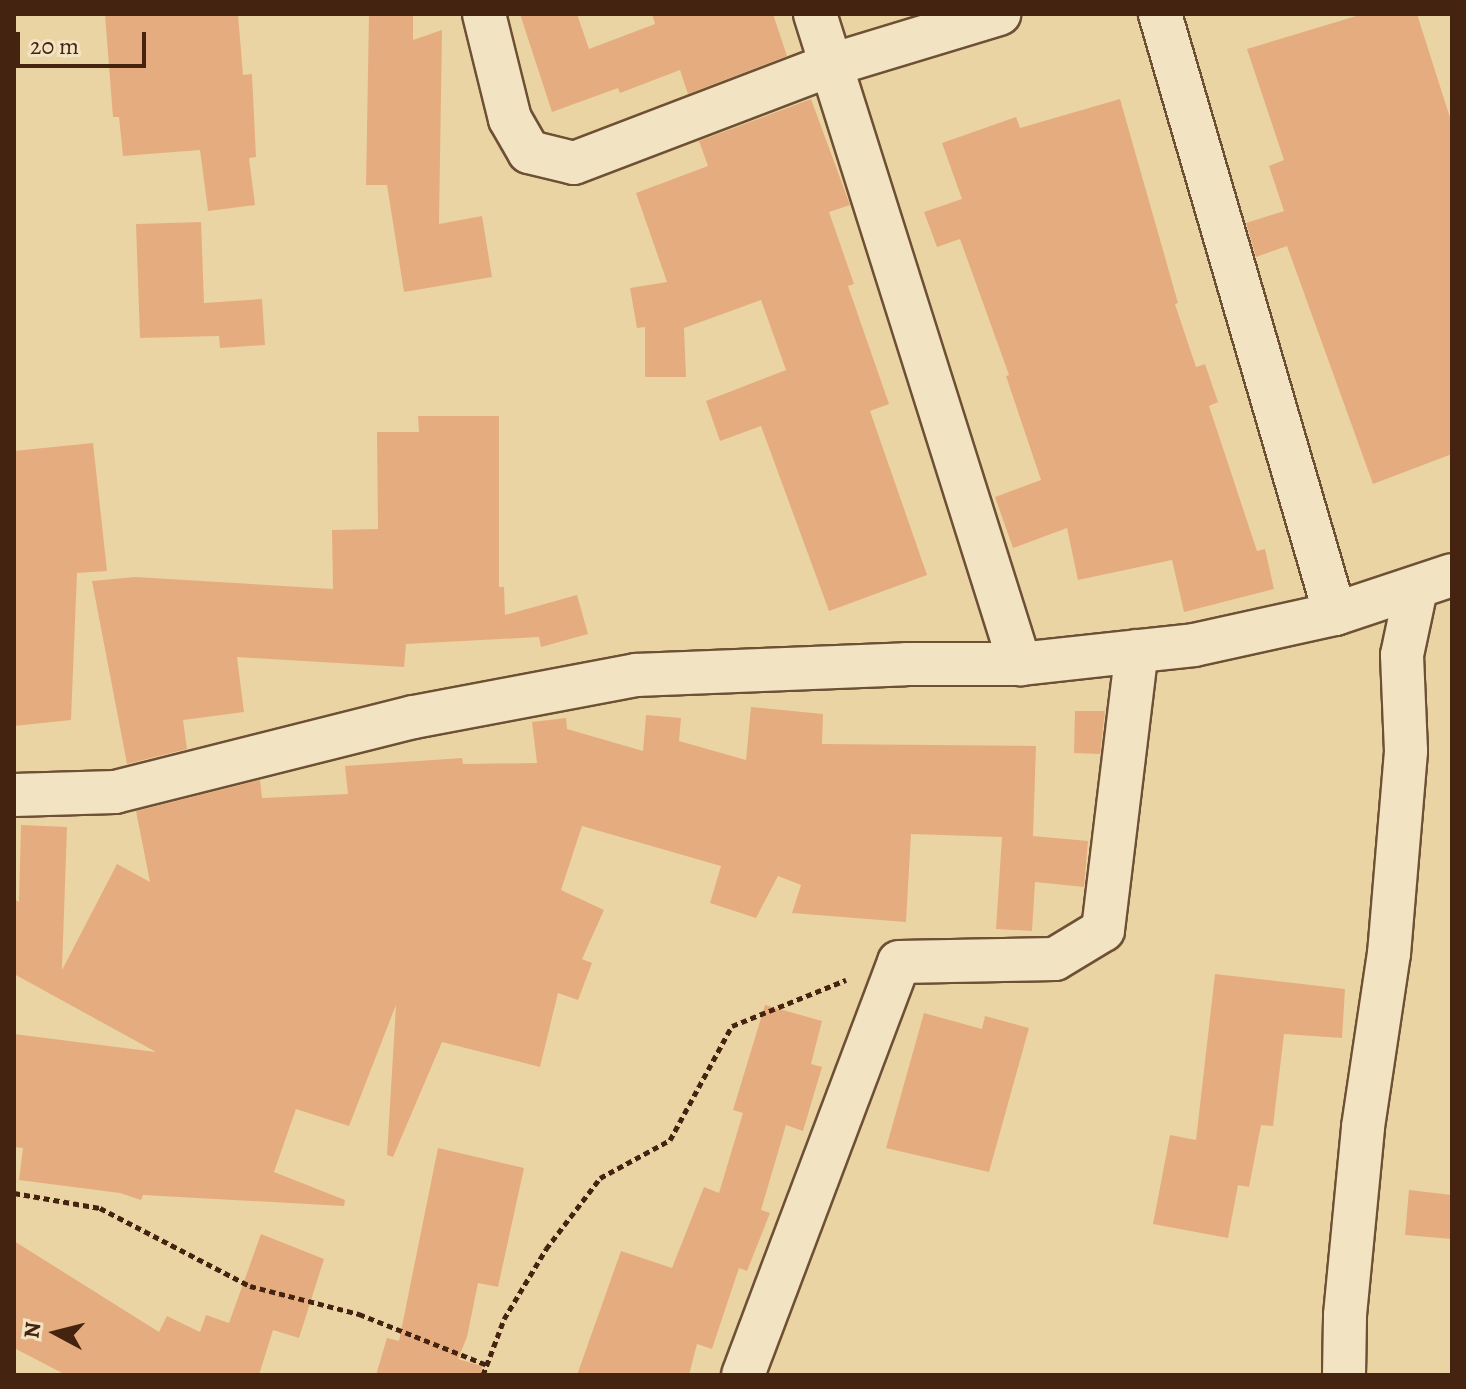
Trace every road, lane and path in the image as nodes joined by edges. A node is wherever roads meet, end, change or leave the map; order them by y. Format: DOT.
graph roads {
  1 [pos="484,14"];
  2 [pos="815,14"];
  3 [pos="999,14"];
  4 [pos="1160,14"];
  5 [pos="831,65"];
  6 [pos="1434,582"];
  7 [pos="1335,614"];
  8 [pos="1137,651"];
  9 [pos="1020,664"];
  10 [pos="14,795"];
  11 [pos="899,962"];
  12 [pos="14,1193"];
  13 [pos="487,1365"];
  14 [pos="483,1375"];
  15 [pos="743,1375"];
  16 [pos="1344,1375"];
  1 -- 5 [label="street"];
  2 -- 5 [label="street"];
  3 -- 5 [label="street"];
  4 -- 7 [label="street"];
  5 -- 9 [label="street"];
  6 -- 7 [label="street"];
  6 -- 16 [label="street"];
  7 -- 8 [label="street"];
  8 -- 9 [label="street"];
  8 -- 11 [label="street"];
  9 -- 10 [label="street"];
  11 -- 13 [label="path"];
  11 -- 15 [label="street"];
  12 -- 13 [label="path"];
  13 -- 14 [label="path"];
}
